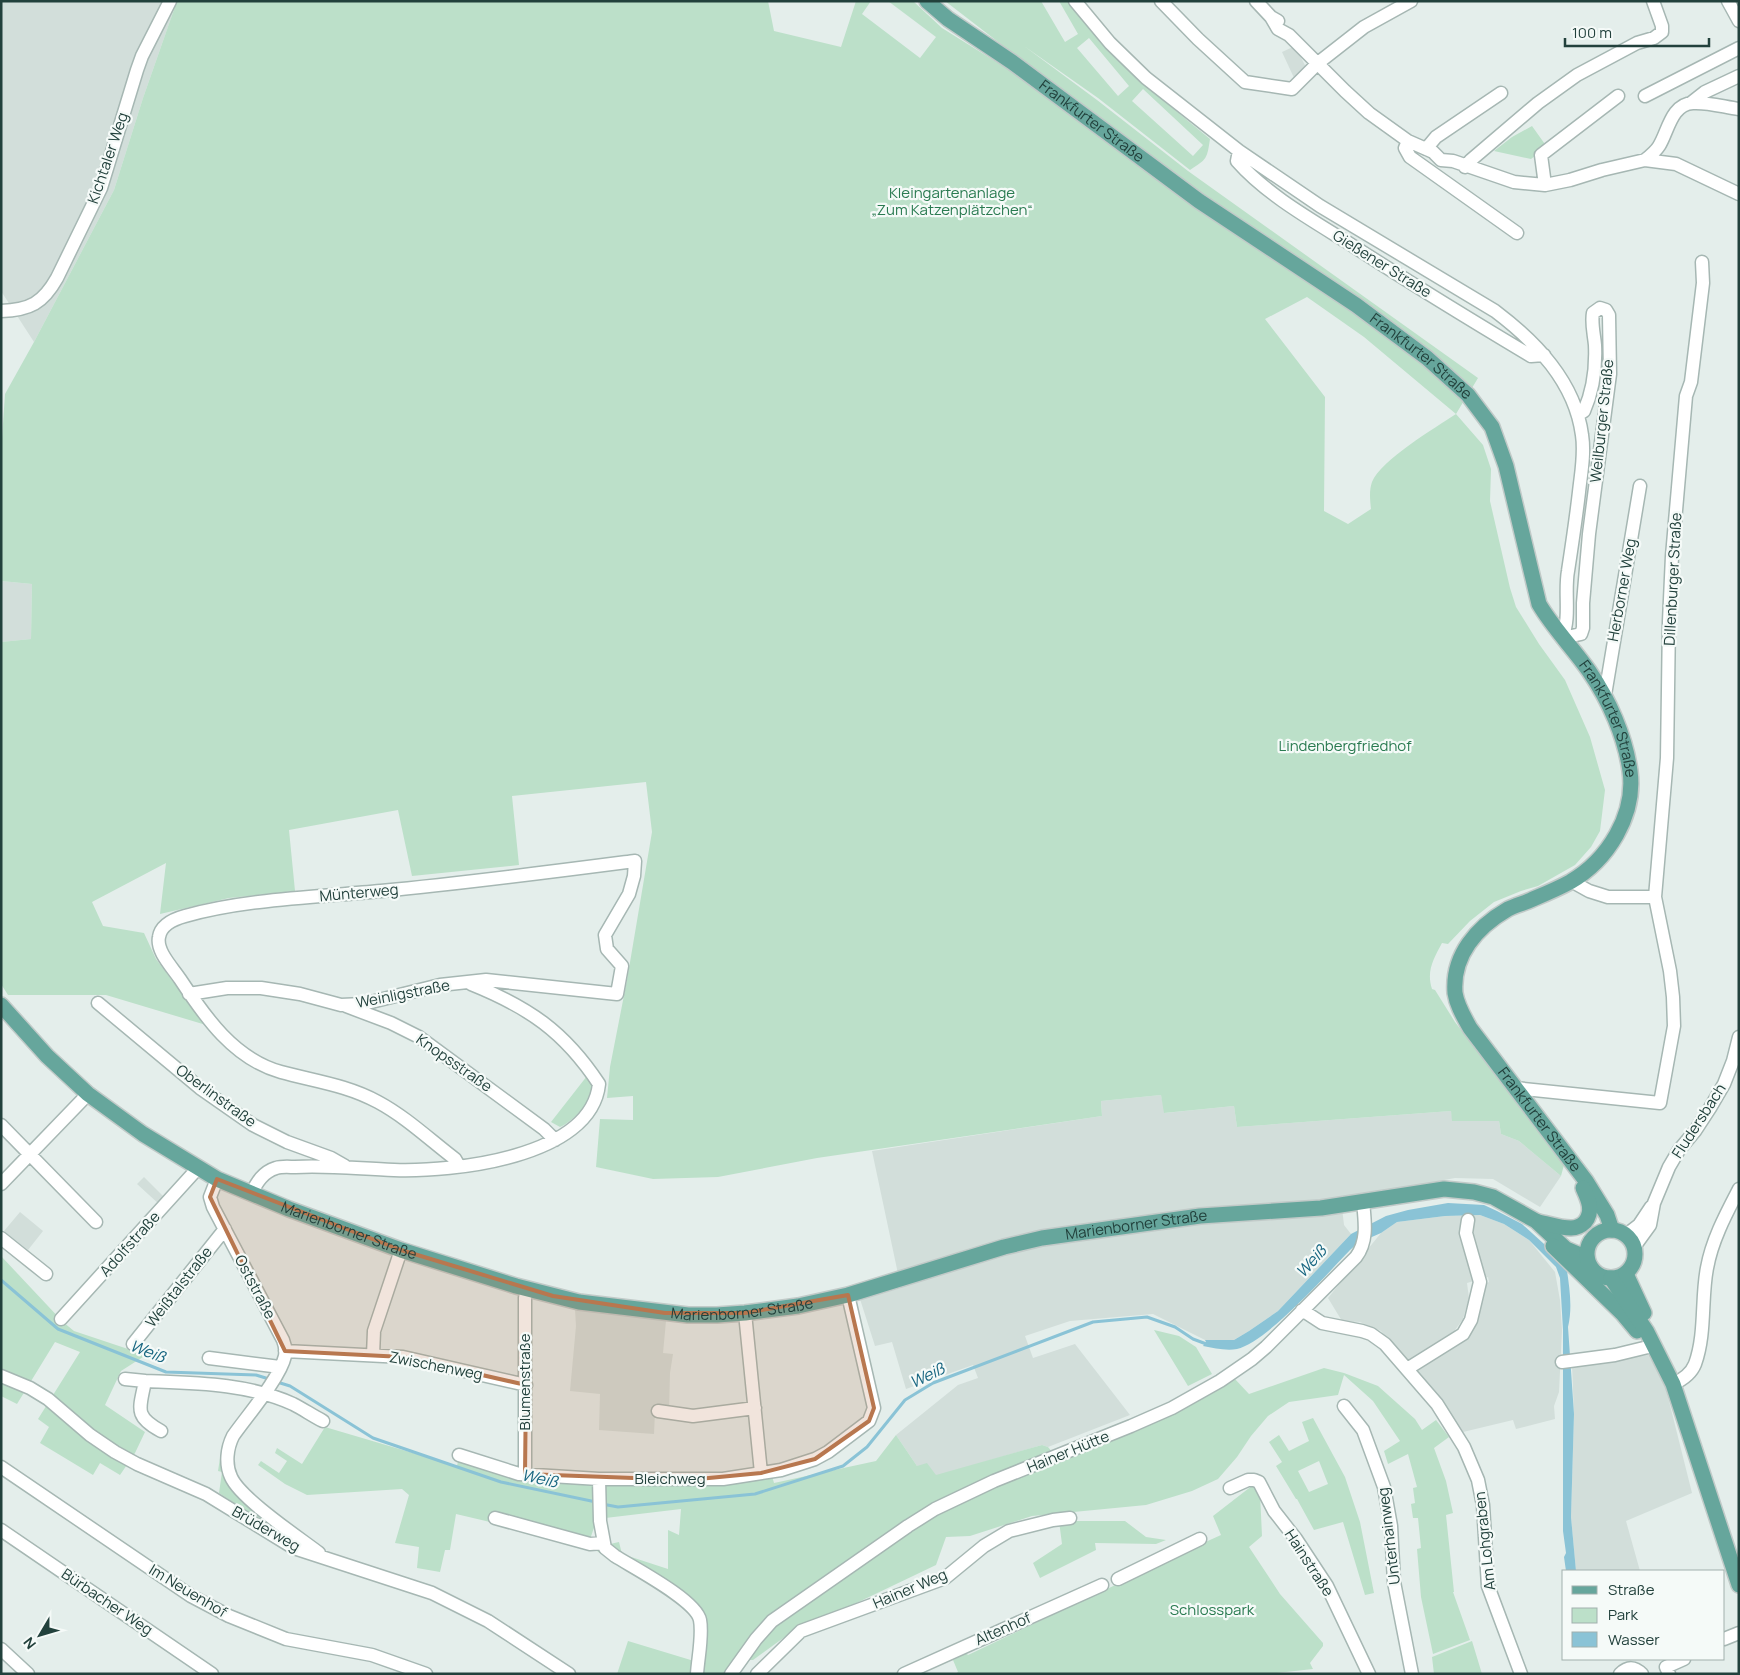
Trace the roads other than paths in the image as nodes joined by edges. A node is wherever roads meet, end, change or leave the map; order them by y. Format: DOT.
graph roads {
  1 [pos="170,1"];
  2 [pos="927,1"];
  3 [pos="1075,1"];
  4 [pos="1161,1"];
  5 [pos="1410,1"];
  6 [pos="1653,1"];
  7 [pos="1728,1"];
  8 [pos="1263,3"];
  9 [pos="1739,21"];
  10 [pos="1739,48"];
  11 [pos="1318,63"];
  12 [pos="1739,76"];
  13 [pos="1501,93"];
  14 [pos="1618,96"];
  15 [pos="1645,96"];
  16 [pos="1691,103"];
  17 [pos="1739,109"];
  18 [pos="1408,141"];
  19 [pos="1239,151"];
  20 [pos="1430,151"];
  21 [pos="1645,160"];
  22 [pos="1459,164"];
  23 [pos="1545,185"];
  24 [pos="1739,194"];
  25 [pos="1517,233"];
  26 [pos="1702,262"];
  27 [pos="1,311"];
  28 [pos="1544,356"];
  29 [pos="1578,415"];
  30 [pos="1640,486"];
  31 [pos="1562,638"];
  32 [pos="1605,695"];
  33 [pos="635,861"];
  34 [pos="1571,881"];
  35 [pos="1655,897"];
  36 [pos="467,982"];
  37 [pos="189,994"];
  38 [pos="98,1003"];
  39 [pos="341,1005"];
  40 [pos="2,1008"];
  41 [pos="1739,1037"];
  42 [pos="1516,1088"];
  43 [pos="88,1094"];
  44 [pos="1,1125"];
  45 [pos="555,1140"];
  46 [pos="31,1155"];
  47 [pos="1573,1164"];
  48 [pos="459,1166"];
  49 [pos="347,1167"];
  50 [pos="198,1168"];
  51 [pos="217,1179"];
  52 [pos="1,1184"];
  53 [pos="1739,1189"];
  54 [pos="251,1194"];
  55 [pos="1363,1202"];
  56 [pos="1468,1220"];
  57 [pos="96,1222"];
  58 [pos="1538,1223"];
  59 [pos="225,1229"];
  60 [pos="1,1238"];
  61 [pos="1608,1241"];
  62 [pos="401,1250"];
  63 [pos="1623,1272"];
  64 [pos="46,1274"];
  65 [pos="527,1289"];
  66 [pos="848,1294"];
  67 [pos="1302,1310"];
  68 [pos="745,1313"];
  69 [pos="61,1319"];
  70 [pos="133,1344"];
  71 [pos="1648,1347"];
  72 [pos="286,1351"];
  73 [pos="372,1355"];
  74 [pos="209,1358"];
  75 [pos="1568,1361"];
  76 [pos="1663,1363"];
  77 [pos="1407,1369"];
  78 [pos="278,1371"];
  79 [pos="1,1376"];
  80 [pos="125,1380"];
  81 [pos="145,1381"];
  82 [pos="1673,1384"];
  83 [pos="526,1385"];
  84 [pos="265,1391"];
  85 [pos="1344,1406"];
  86 [pos="755,1408"];
  87 [pos="658,1411"];
  88 [pos="323,1421"];
  89 [pos="161,1431"];
  90 [pos="459,1455"];
  91 [pos="1,1467"];
  92 [pos="761,1473"];
  93 [pos="525,1474"];
  94 [pos="599,1479"];
  95 [pos="1230,1488"];
  96 [pos="495,1518"];
  97 [pos="1070,1518"];
  98 [pos="1,1530"];
  99 [pos="1200,1540"];
  100 [pos="603,1543"];
  101 [pos="326,1559"];
  102 [pos="1118,1579"];
  103 [pos="1102,1585"];
  104 [pos="1739,1585"];
  105 [pos="1739,1633"];
  106 [pos="1725,1639"];
  107 [pos="1,1649"];
  108 [pos="1682,1660"];
  109 [pos="1666,1669"];
  110 [pos="28,1674"];
  111 [pos="212,1674"];
  112 [pos="426,1674"];
  113 [pos="569,1674"];
  114 [pos="697,1674"];
  115 [pos="730,1674"];
  116 [pos="757,1674"];
  117 [pos="904,1674"];
  118 [pos="1369,1674"];
  119 [pos="1412,1674"];
  120 [pos="1521,1674"];
  121 [pos="1620,1674"];
  122 [pos="1642,1674"];
  1 -- 27 [label="street, Kichtaler Weg"];
  2 -- 31 [label="main road, Frankfurter Straße"];
  3 -- 19 [label="street, Gießener Straße"];
  4 -- 11 [label="street"];
  5 -- 11 [label="street"];
  6 -- 22 [label="street"];
  7 -- 9 [label="street"];
  8 -- 11 [label="street"];
  10 -- 15 [label="street"];
  11 -- 18 [label="street"];
  12 -- 16 [label="street"];
  13 -- 20 [label="street"];
  14 -- 23 [label="street"];
  16 -- 17 [label="street"];
  16 -- 21 [label="street"];
  18 -- 20 [label="street"];
  18 -- 25 [label="street"];
  19 -- 28 [label="street, Gießener Straße"];
  19 -- 28 [label="street, Gießener Straße"];
  20 -- 22 [label="street"];
  21 -- 23 [label="street"];
  21 -- 24 [label="street"];
  22 -- 23 [label="street"];
  26 -- 35 [label="street, Dillenburger Straße"];
  28 -- 29 [label="street, Gießener Straße"];
  29 -- 31 [label="street, Gießener Straße"];
  29 -- 31 [label="street, Weilburger Straße"];
  30 -- 32 [label="street, Herborner Weg"];
  31 -- 32 [label="main road, Frankfurter Straße"];
  32 -- 34 [label="main road, Frankfurter Straße"];
  33 -- 36 [label="street, Weinligstraße"];
  33 -- 37 [label="street, Münterweg"];
  34 -- 35 [label="street"];
  34 -- 42 [label="main road, Frankfurter Straße"];
  35 -- 42 [label="street, Dillenburger Straße"];
  36 -- 39 [label="street, Weinligstraße"];
  36 -- 45 [label="street, Oberlinstraße"];
  37 -- 39 [label="street, Weinligstraße"];
  37 -- 48 [label="street, Münterweg"];
  38 -- 49 [label="street, Oberlinstraße"];
  39 -- 45 [label="street, Knopsstraße"];
  40 -- 43 [label="main road, Marienborner Straße"];
  41 -- 61 [label="street, Fludersbach"];
  42 -- 47 [label="main road, Frankfurter Straße"];
  43 -- 46 [label="street"];
  43 -- 50 [label="main road, Marienborner Straße"];
  44 -- 46 [label="street"];
  45 -- 48 [label="street, Oberlinstraße"];
  46 -- 52 [label="street"];
  46 -- 57 [label="street"];
  47 -- 58 [label="main road"];
  47 -- 61 [label="main road, Frankfurter Straße"];
  48 -- 49 [label="street, Oberlinstraße"];
  49 -- 54 [label="street, Oberlinstraße"];
  50 -- 51 [label="main road, Marienborner Straße"];
  50 -- 69 [label="street, Adolfstraße"];
  51 -- 54 [label="main road, Marienborner Straße"];
  51 -- 59 [label="street, Oststraße"];
  53 -- 82 [label="street"];
  54 -- 62 [label="main road, Marienborner Straße"];
  55 -- 58 [label="main road, Marienborner Straße"];
  55 -- 66 [label="main road, Marienborner Straße"];
  55 -- 67 [label="street, Hainer Hütte"];
  56 -- 77 [label="street"];
  58 -- 61 [label="main road, Marienborner Straße"];
  58 -- 71 [label="main road"];
  59 -- 70 [label="street, Weißtalstraße"];
  59 -- 72 [label="street, Oststraße"];
  60 -- 64 [label="street"];
  61 -- 63 [label="main road"];
  61 -- 63 [label="main road"];
  62 -- 65 [label="main road, Marienborner Straße"];
  62 -- 73 [label="street"];
  63 -- 76 [label="main road"];
  65 -- 68 [label="main road, Marienborner Straße"];
  65 -- 83 [label="street, Blumenstraße"];
  66 -- 68 [label="main road, Marienborner Straße"];
  66 -- 92 [label="street, Bleichweg"];
  67 -- 77 [label="street, Am Lohgraben"];
  67 -- 115 [label="street, Hainer Hütte"];
  68 -- 86 [label="street"];
  71 -- 75 [label="street"];
  71 -- 76 [label="main road"];
  72 -- 73 [label="street, Zwischenweg"];
  72 -- 78 [label="street"];
  73 -- 83 [label="street, Zwischenweg"];
  74 -- 78 [label="street"];
  76 -- 82 [label="main road"];
  77 -- 120 [label="street, Am Lohgraben"];
  78 -- 84 [label="street"];
  79 -- 101 [label="street, Brüderweg"];
  80 -- 81 [label="street"];
  81 -- 84 [label="street"];
  81 -- 89 [label="street"];
  82 -- 104 [label="main road"];
  83 -- 93 [label="street, Blumenstraße"];
  84 -- 88 [label="street"];
  84 -- 101 [label="street"];
  85 -- 119 [label="street, Unterhainweg"];
  86 -- 87 [label="street"];
  86 -- 92 [label="street"];
  90 -- 93 [label="street, Bleichweg"];
  91 -- 112 [label="street, Im Neuenhof"];
  92 -- 94 [label="street, Bleichweg"];
  93 -- 94 [label="street, Bleichweg"];
  94 -- 100 [label="street"];
  95 -- 118 [label="street, Hainstraße"];
  96 -- 100 [label="street"];
  97 -- 116 [label="street, Hainer Weg"];
  98 -- 111 [label="street, Bürbacher Weg"];
  99 -- 102 [label="street"];
  100 -- 114 [label="street"];
  101 -- 113 [label="street, Brüderweg"];
  103 -- 117 [label="street, Altenhof"];
  105 -- 106 [label="street"];
  107 -- 110 [label="street"];
  108 -- 109 [label="street"];
  121 -- 122 [label="street"];
}
